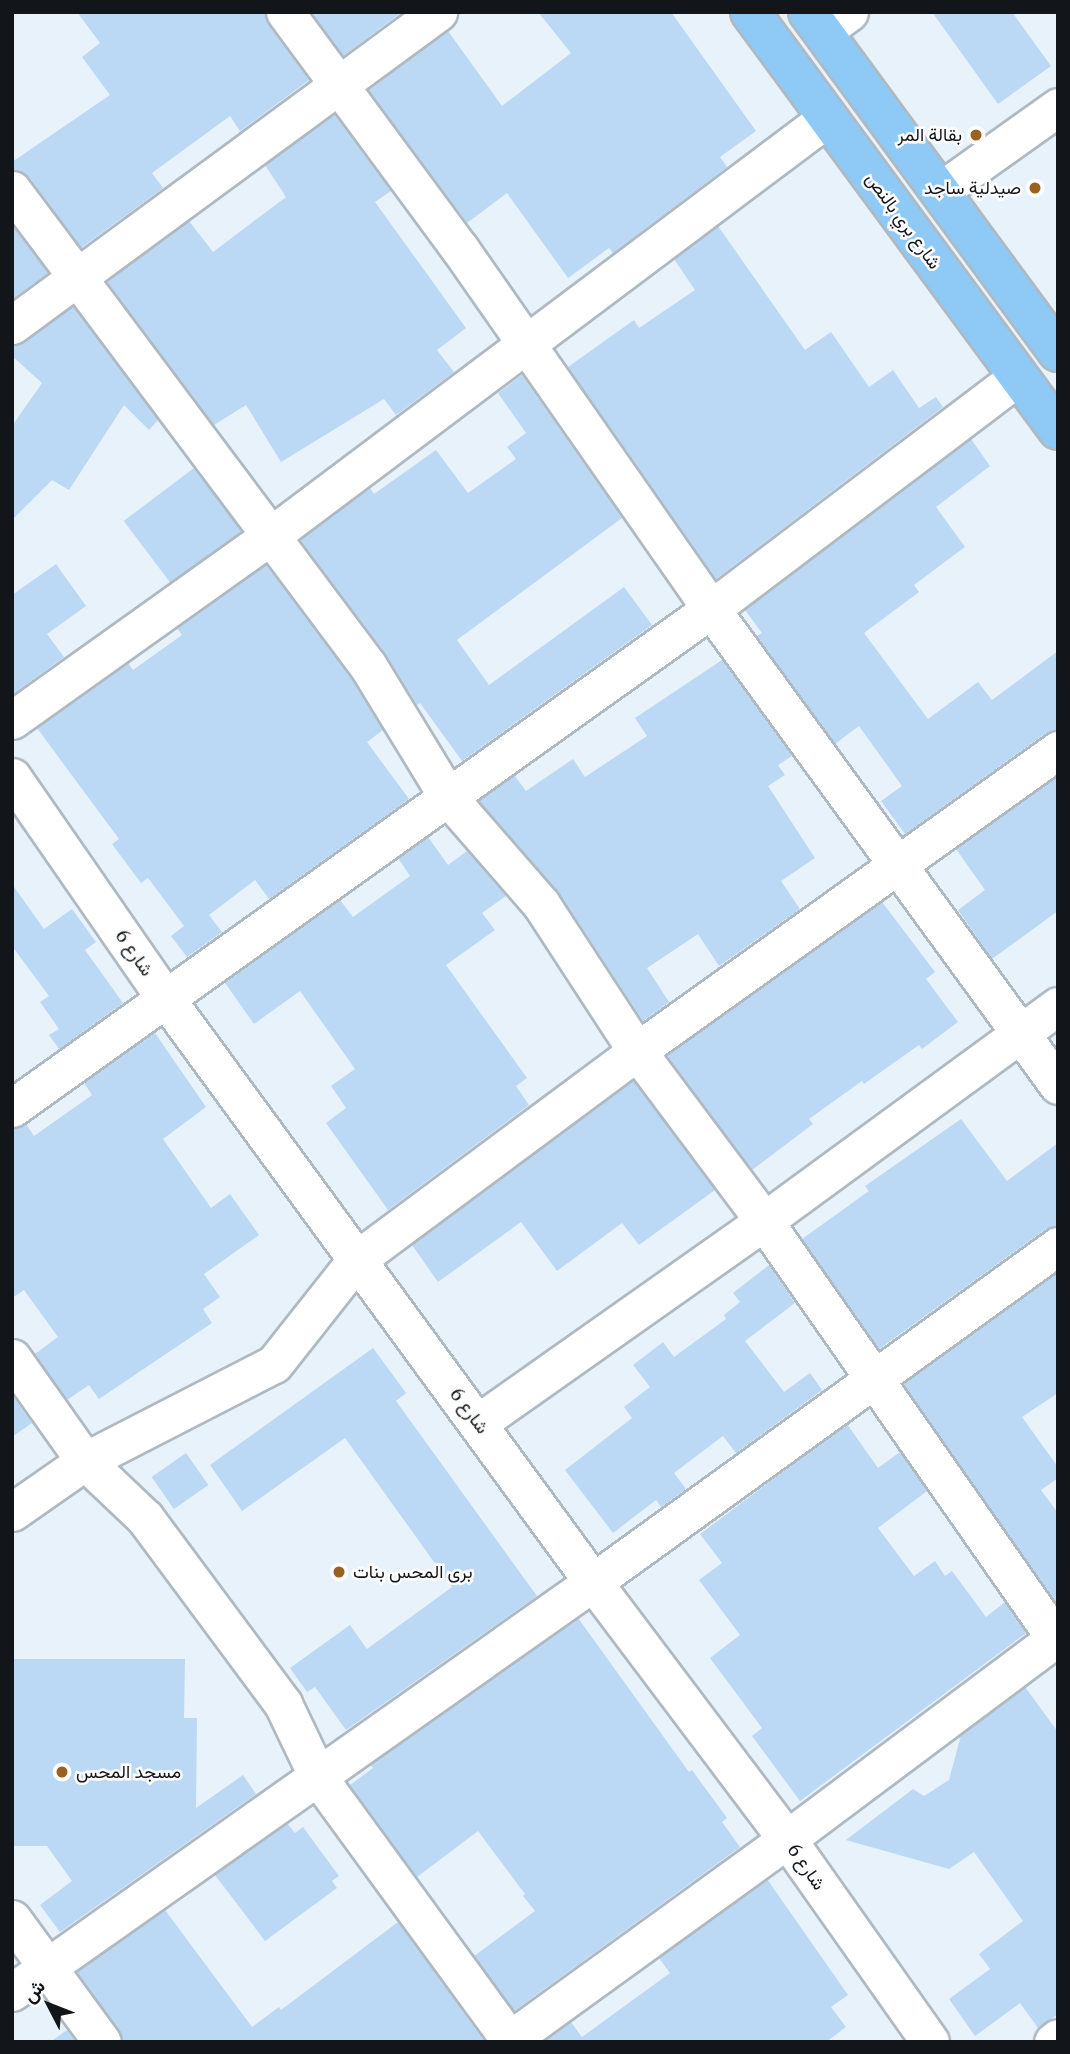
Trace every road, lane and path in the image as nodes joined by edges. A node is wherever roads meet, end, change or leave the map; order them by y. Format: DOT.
graph roads {
  1 [pos="285,12"];
  2 [pos="438,12"];
  3 [pos="750,12"];
  4 [pos="827,19"];
  5 [pos="337,85"];
  6 [pos="1058,107"];
  7 [pos="827,118"];
  8 [pos="12,190"];
  9 [pos="940,191"];
  10 [pos="76,279"];
  11 [pos="12,325"];
  12 [pos="1054,340"];
  13 [pos="526,345"];
  14 [pos="1018,377"];
  15 [pos="1058,430"];
  16 [pos="269,537"];
  17 [pos="711,609"];
  18 [pos="12,720"];
  19 [pos="1058,750"];
  20 [pos="12,777"];
  21 [pos="448,797"];
  22 [pos="898,867"];
  23 [pos="166,999"];
  24 [pos="1058,1006"];
  25 [pos="1021,1034"];
  26 [pos="636,1051"];
  27 [pos="1058,1085"];
  28 [pos="12,1108"];
  29 [pos="764,1221"];
  30 [pos="1058,1246"];
  31 [pos="356,1260"];
  32 [pos="12,1358"];
  33 [pos="875,1378"];
  34 [pos="478,1423"];
  35 [pos="85,1461"];
  36 [pos="12,1511"];
  37 [pos="593,1582"];
  38 [pos="1057,1639"];
  39 [pos="318,1777"];
  40 [pos="786,1839"];
  41 [pos="12,1919"];
  42 [pos="46,1967"];
  43 [pos="12,1992"];
  44 [pos="1058,2038"];
  45 [pos="509,2041"];
  46 [pos="102,2042"];
  47 [pos="930,2042"];
  48 [pos="1053,2042"];
  1 -- 5 [label="street"];
  2 -- 5 [label="street"];
  3 -- 7 [label="main road, شارع بري بالنص"];
  4 -- 9 [label="main road"];
  5 -- 10 [label="street"];
  5 -- 13 [label="street"];
  6 -- 9 [label="street"];
  7 -- 13 [label="street"];
  7 -- 14 [label="main road, شارع بري بالنص"];
  8 -- 10 [label="street"];
  9 -- 12 [label="main road"];
  10 -- 11 [label="street"];
  10 -- 16 [label="street"];
  13 -- 16 [label="street"];
  13 -- 17 [label="street"];
  14 -- 15 [label="main road, شارع بري بالنص"];
  14 -- 17 [label="street"];
  16 -- 18 [label="street"];
  16 -- 21 [label="street"];
  17 -- 21 [label="street"];
  17 -- 22 [label="street"];
  19 -- 22 [label="street"];
  20 -- 23 [label="street, شارع 6"];
  21 -- 23 [label="street"];
  21 -- 26 [label="street"];
  22 -- 25 [label="street"];
  22 -- 26 [label="street"];
  23 -- 28 [label="street"];
  23 -- 31 [label="street, شارع 6"];
  24 -- 25 [label="street"];
  25 -- 27 [label="street"];
  25 -- 29 [label="street"];
  26 -- 29 [label="street"];
  26 -- 31 [label="street"];
  29 -- 33 [label="street"];
  29 -- 34 [label="street"];
  30 -- 33 [label="street"];
  31 -- 34 [label="street, شارع 6"];
  31 -- 35 [label="street"];
  32 -- 35 [label="street"];
  33 -- 37 [label="street"];
  33 -- 38 [label="street"];
  34 -- 37 [label="street, شارع 6"];
  35 -- 36 [label="street"];
  35 -- 39 [label="street"];
  37 -- 39 [label="street"];
  37 -- 40 [label="street, شارع 6"];
  38 -- 40 [label="street"];
  39 -- 42 [label="street"];
  39 -- 45 [label="street"];
  40 -- 45 [label="street"];
  40 -- 47 [label="street, شارع 6"];
  41 -- 42 [label="street"];
  42 -- 43 [label="street"];
  42 -- 46 [label="street"];
  44 -- 48 [label="street"];
}
